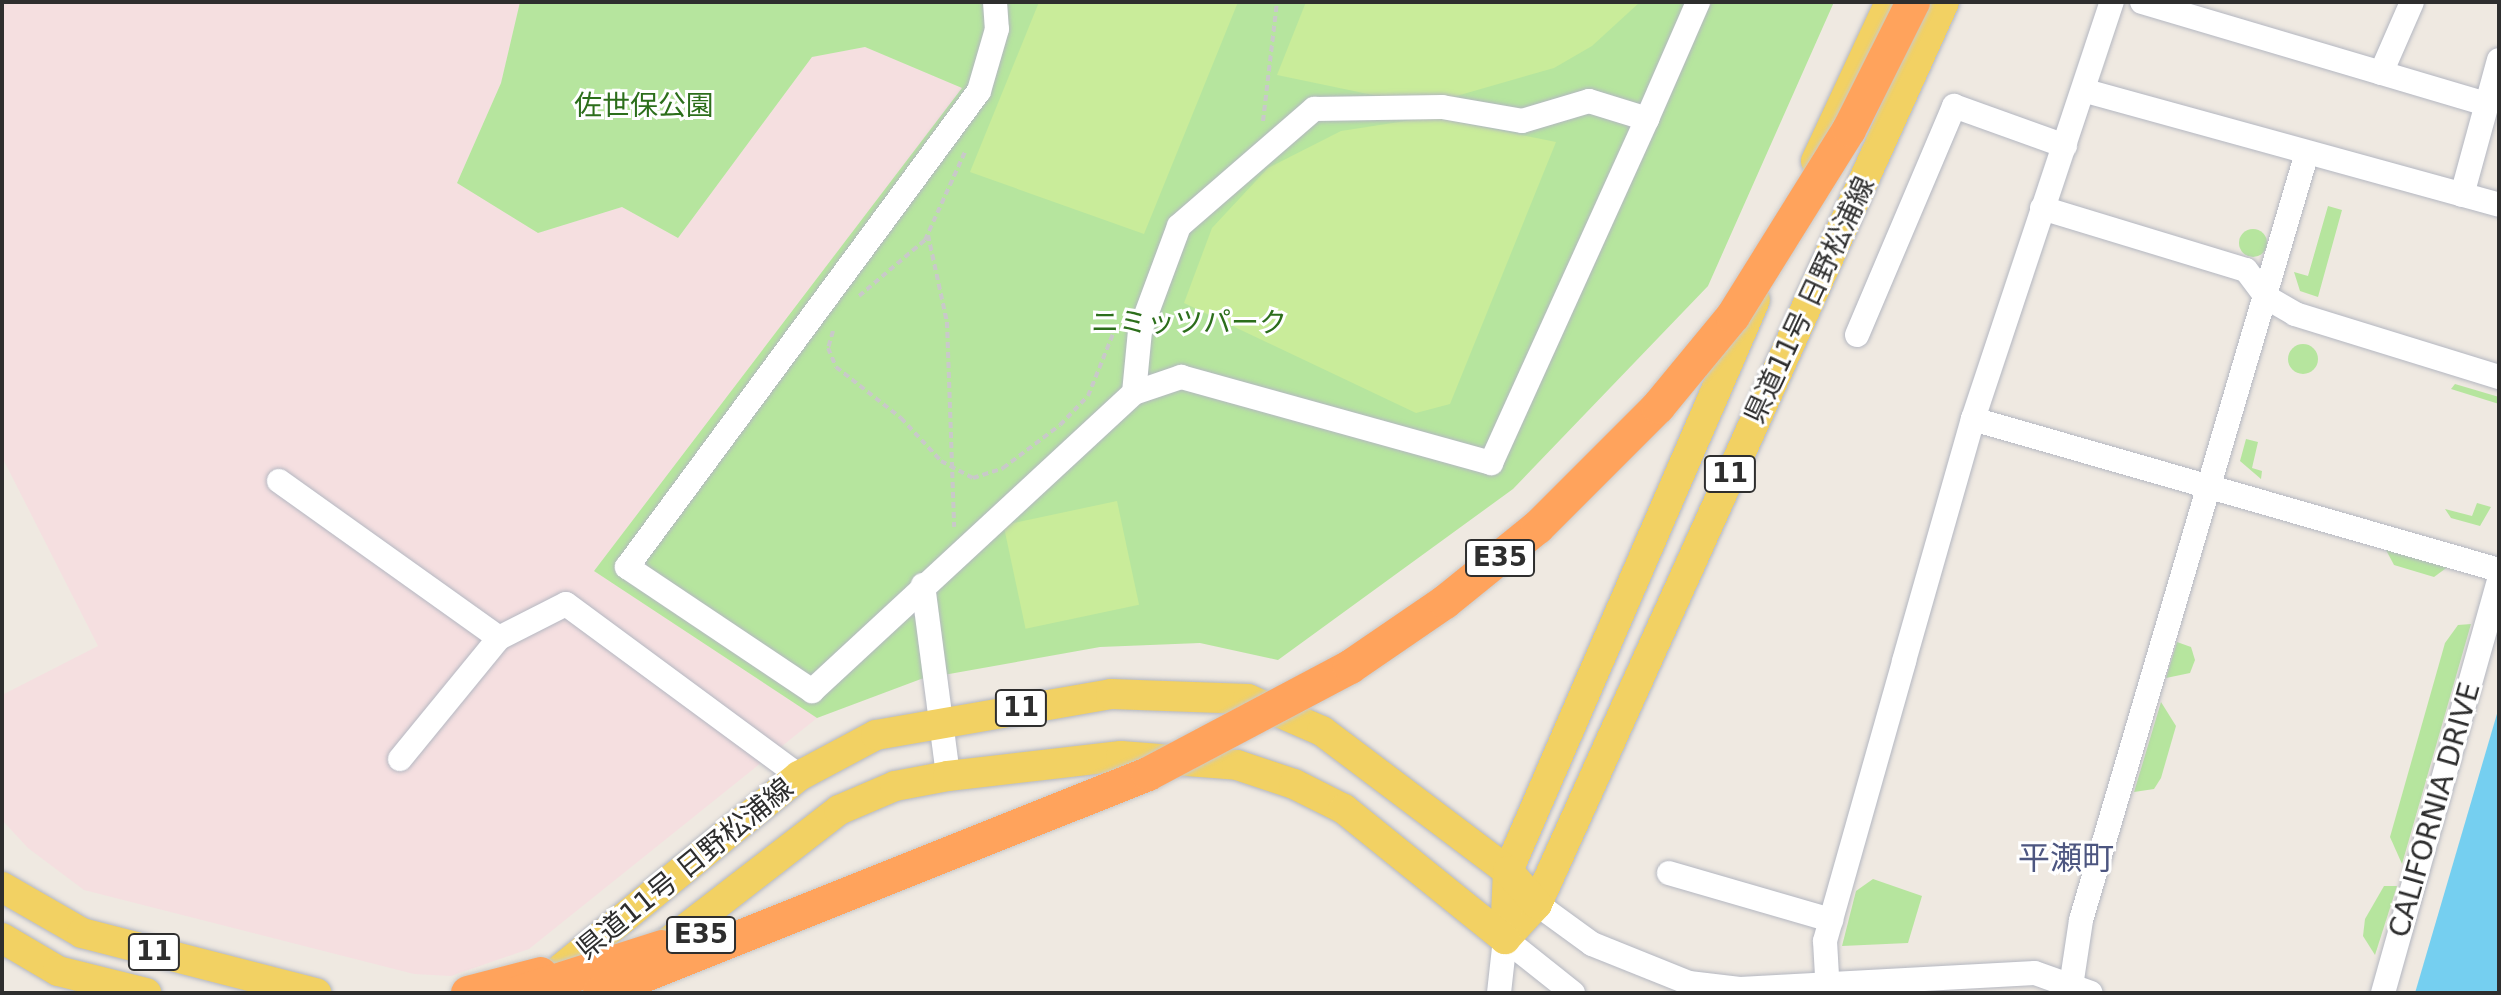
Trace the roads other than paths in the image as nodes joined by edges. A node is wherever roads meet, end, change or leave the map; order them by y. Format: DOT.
graph roads {
  1 [pos="995,2"];
  2 [pos="1698,2"];
  3 [pos="1890,2"];
  4 [pos="1913,2"];
  5 [pos="1944,2"];
  6 [pos="2112,2"];
  7 [pos="2142,2"];
  8 [pos="2412,2"];
  9 [pos="2499,60"];
  10 [pos="2381,73"];
  11 [pos="2086,91"];
  12 [pos="2486,104"];
  13 [pos="1647,119"];
  14 [pos="2065,146"];
  15 [pos="2306,156"];
  16 [pos="2462,195"];
  17 [pos="2499,205"];
  18 [pos="2042,208"];
  19 [pos="2266,297"];
  20 [pos="1857,335"];
  21 [pos="2499,377"];
  22 [pos="1134,393"];
  23 [pos="1973,419"];
  24 [pos="279,481"];
  25 [pos="2212,488"];
  26 [pos="2499,570"];
  27 [pos="2499,580"];
  28 [pos="923,585"];
  29 [pos="499,638"];
  30 [pos="944,720"];
  31 [pos="400,759"];
  32 [pos="799,776"];
  33 [pos="948,776"];
  34 [pos="1508,871"];
  35 [pos="1669,873"];
  36 [pos="885,883"];
  37 [pos="2,887"];
  38 [pos="1537,904"];
  39 [pos="1831,920"];
  40 [pos="2,938"];
  41 [pos="1505,939"];
  42 [pos="678,941"];
  43 [pos="1665,984"];
  44 [pos="1828,989"];
  45 [pos="2074,992"];
  46 [pos="146,993"];
  47 [pos="316,993"];
  48 [pos="468,993"];
  49 [pos="518,993"];
  50 [pos="525,993"];
  51 [pos="602,993"];
  52 [pos="1499,993"];
  53 [pos="1573,993"];
  54 [pos="2383,993"];
  1 -- 28 [label="street"];
  2 -- 13 [label="street"];
  3 -- 34 [label="main road, 県道11号 日野松浦線 / 11"];
  4 -- 36 [label="highway, E35, bridge"];
  5 -- 38 [label="main road, 県道11号 日野松浦線 / 11"];
  6 -- 11 [label="street"];
  7 -- 10 [label="street"];
  8 -- 10 [label="street"];
  9 -- 12 [label="street"];
  10 -- 12 [label="street"];
  11 -- 14 [label="street"];
  11 -- 15 [label="street"];
  12 -- 16 [label="street"];
  13 -- 22 [label="street"];
  13 -- 22 [label="street"];
  14 -- 18 [label="street"];
  14 -- 20 [label="street"];
  15 -- 16 [label="street"];
  15 -- 19 [label="street"];
  16 -- 17 [label="street"];
  18 -- 19 [label="street"];
  18 -- 23 [label="street"];
  19 -- 21 [label="street"];
  19 -- 25 [label="street"];
  22 -- 28 [label="street"];
  23 -- 25 [label="street"];
  23 -- 39 [label="street"];
  24 -- 29 [label="street"];
  25 -- 26 [label="street"];
  25 -- 45 [label="street"];
  27 -- 54 [label="street, CALIFORNIA DRIVE"];
  28 -- 30 [label="street"];
  29 -- 31 [label="street"];
  29 -- 32 [label="street"];
  30 -- 32 [label="main road, 県道11号 日野松浦線 / 11"];
  30 -- 33 [label="street"];
  30 -- 34 [label="main road, 県道11号 日野松浦線 / 11"];
  32 -- 50 [label="main road, 県道11号 日野松浦線 / 11"];
  33 -- 41 [label="main road, 県道11号 日野松浦線 / 11"];
  33 -- 51 [label="main road, 県道11号 日野松浦線 / 11"];
  34 -- 38 [label="main road, 県道11号 日野松浦線 / 11"];
  34 -- 41 [label="main road, 県道11号 日野松浦線 / 11"];
  35 -- 39 [label="street"];
  36 -- 42 [label="highway, E35, bridge"];
  36 -- 51 [label="highway, E35, bridge"];
  37 -- 47 [label="main road, 11"];
  38 -- 41 [label="main road, 県道11号 日野松浦線 / 11"];
  38 -- 43 [label="street"];
  39 -- 44 [label="street"];
  40 -- 46 [label="main road, 11"];
  41 -- 52 [label="street"];
  41 -- 53 [label="street"];
  42 -- 48 [label="highway, bridge"];
  42 -- 49 [label="highway, E35, bridge"];
  43 -- 44 [label="street"];
  44 -- 45 [label="street"];
}
